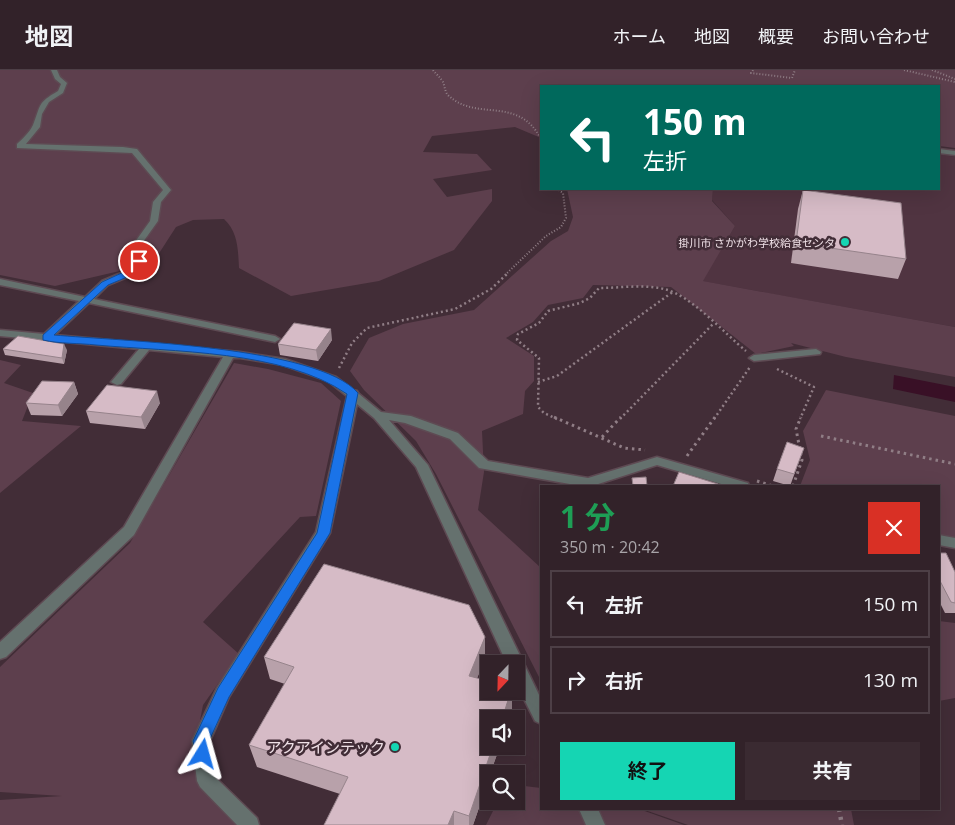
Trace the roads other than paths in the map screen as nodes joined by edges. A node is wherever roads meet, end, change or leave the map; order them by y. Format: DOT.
graph roads {
  1 [pos="54,70"];
  2 [pos="940,151"];
  3 [pos="955,153"];
  4 [pos="0,282"];
  5 [pos="87,300"];
  6 [pos="0,333"];
  7 [pos="46,338"];
  8 [pos="275,340"];
  9 [pos="146,347"];
  10 [pos="816,352"];
  11 [pos="230,354"];
  12 [pos="754,358"];
  13 [pos="117,382"];
  14 [pos="353,393"];
  15 [pos="378,415"];
  16 [pos="739,485"];
  17 [pos="940,540"];
  18 [pos="955,543"];
  19 [pos="0,652"];
  20 [pos="511,655"];
  21 [pos="525,683"];
  22 [pos="540,714"];
  23 [pos="588,810"];
  24 [pos="246,823"];
  25 [pos="596,825"];
  1 -- 5 [label="street"];
  2 -- 3 [label="street"];
  4 -- 5 [label="street"];
  5 -- 7 [label="street"];
  5 -- 8 [label="street"];
  6 -- 7 [label="street"];
  7 -- 9 [label="street"];
  9 -- 11 [label="street"];
  9 -- 13 [label="street"];
  10 -- 12 [label="street"];
  11 -- 14 [label="street"];
  11 -- 19 [label="street"];
  14 -- 15 [label="street"];
  14 -- 24 [label="street"];
  15 -- 16 [label="street"];
  15 -- 20 [label="street"];
  17 -- 18 [label="street"];
  21 -- 22 [label="street"];
  23 -- 25 [label="street"];
}
